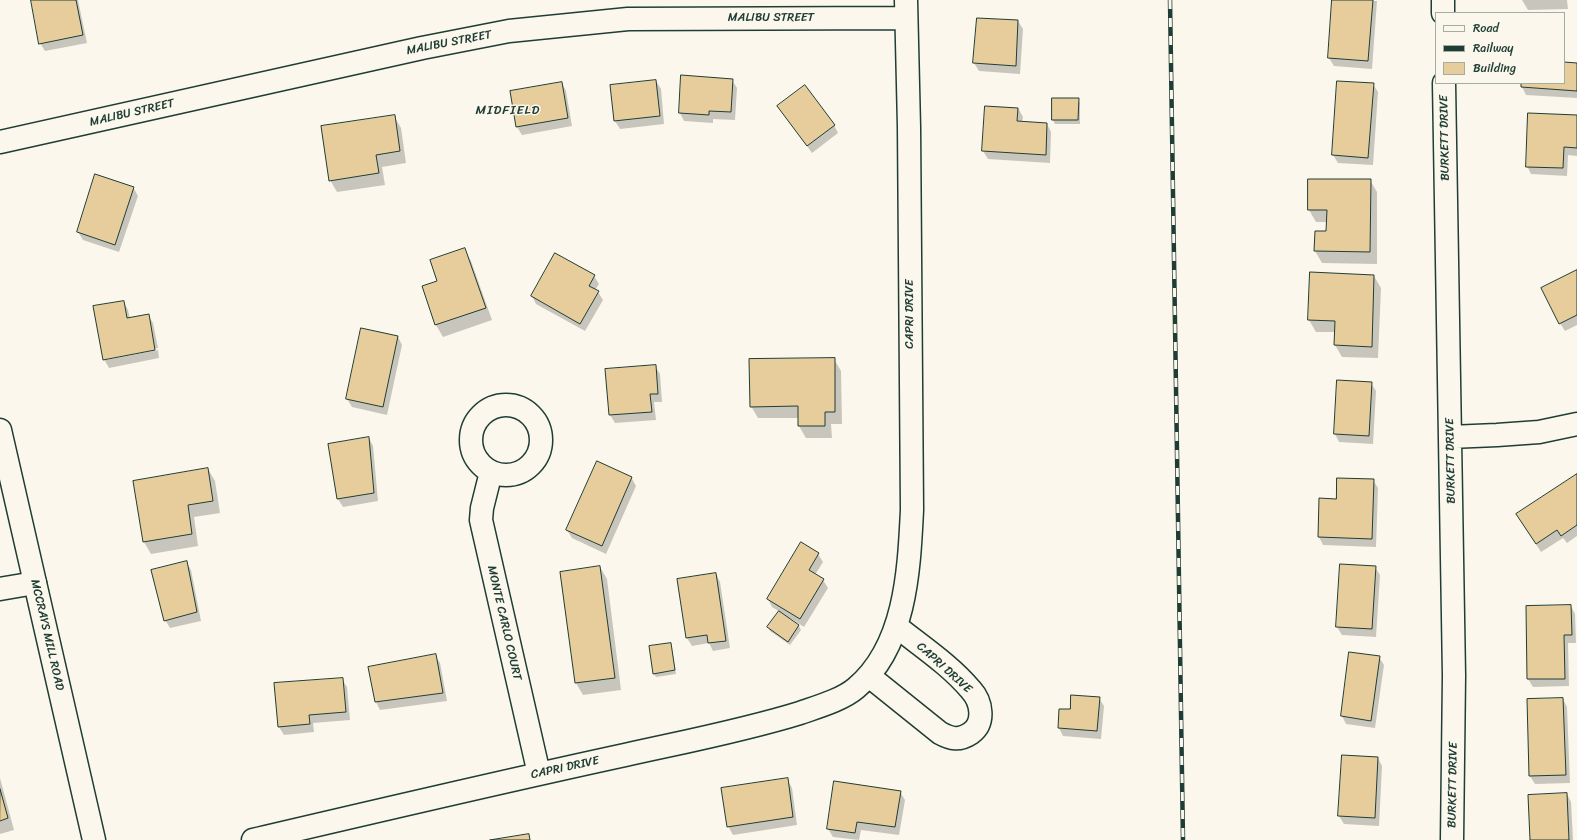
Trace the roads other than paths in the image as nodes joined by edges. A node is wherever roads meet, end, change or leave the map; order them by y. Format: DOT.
graph roads {
  1 [pos="1443,0"];
  2 [pos="906,9"];
  3 [pos="1443,12"];
  4 [pos="1444,84"];
  5 [pos="0,142"];
  6 [pos="1577,424"];
  7 [pos="0,430"];
  8 [pos="1450,437"];
  9 [pos="491,472"];
  10 [pos="35,583"];
  11 [pos="0,589"];
  12 [pos="896,626"];
  13 [pos="869,676"];
  14 [pos="539,774"];
  15 [pos="94,840"];
  16 [pos="253,840"];
  17 [pos="1452,840"];
  1 -- 3 [label="street"];
  2 -- 5 [label="street, MALIBU STREET"];
  2 -- 12 [label="street, CAPRI DRIVE"];
  4 -- 8 [label="street, BURKETT DRIVE"];
  6 -- 8 [label="street"];
  7 -- 10 [label="street, MCCRAYS MILL ROAD"];
  8 -- 17 [label="street, BURKETT DRIVE"];
  9 -- 14 [label="street, MONTE CARLO COURT"];
  10 -- 11 [label="street"];
  10 -- 15 [label="street, MCCRAYS MILL ROAD"];
  12 -- 13 [label="street, CAPRI DRIVE"];
  12 -- 13 [label="street, CAPRI DRIVE"];
  13 -- 14 [label="street, CAPRI DRIVE"];
  14 -- 16 [label="street, CAPRI DRIVE"];
}
